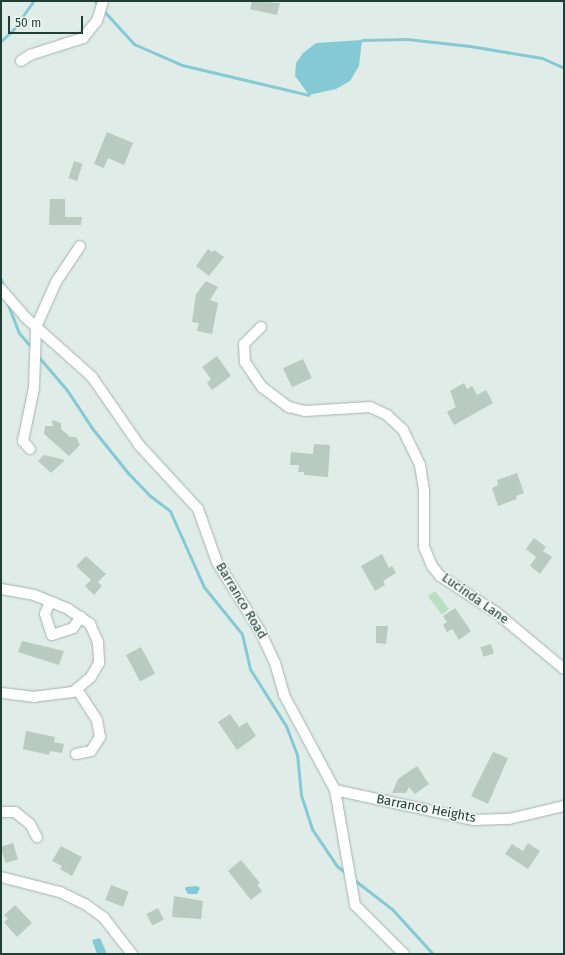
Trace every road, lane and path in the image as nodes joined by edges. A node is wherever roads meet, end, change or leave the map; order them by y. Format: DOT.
graph roads {
  1 [pos="103,1"];
  2 [pos="21,62"];
  3 [pos="80,246"];
  4 [pos="1,289"];
  5 [pos="36,327"];
  6 [pos="261,327"];
  7 [pos="30,449"];
  8 [pos="1,589"];
  9 [pos="50,602"];
  10 [pos="81,617"];
  11 [pos="564,669"];
  12 [pos="77,689"];
  13 [pos="1,693"];
  14 [pos="76,754"];
  15 [pos="335,790"];
  16 [pos="564,806"];
  17 [pos="1,812"];
  18 [pos="37,837"];
  19 [pos="1,877"];
  20 [pos="132,954"];
  21 [pos="404,954"];
  1 -- 2 [label="street"];
  3 -- 5 [label="street"];
  4 -- 5 [label="street, Barranco Road"];
  5 -- 7 [label="street"];
  5 -- 15 [label="street, Barranco Road"];
  6 -- 11 [label="street, Lucinda Lane"];
  8 -- 9 [label="street"];
  9 -- 10 [label="street"];
  9 -- 10 [label="street"];
  10 -- 12 [label="street"];
  12 -- 13 [label="street"];
  12 -- 14 [label="street"];
  15 -- 16 [label="street, Barranco Heights"];
  15 -- 21 [label="street, Barranco Road"];
  17 -- 18 [label="street"];
  19 -- 20 [label="street"];
}
